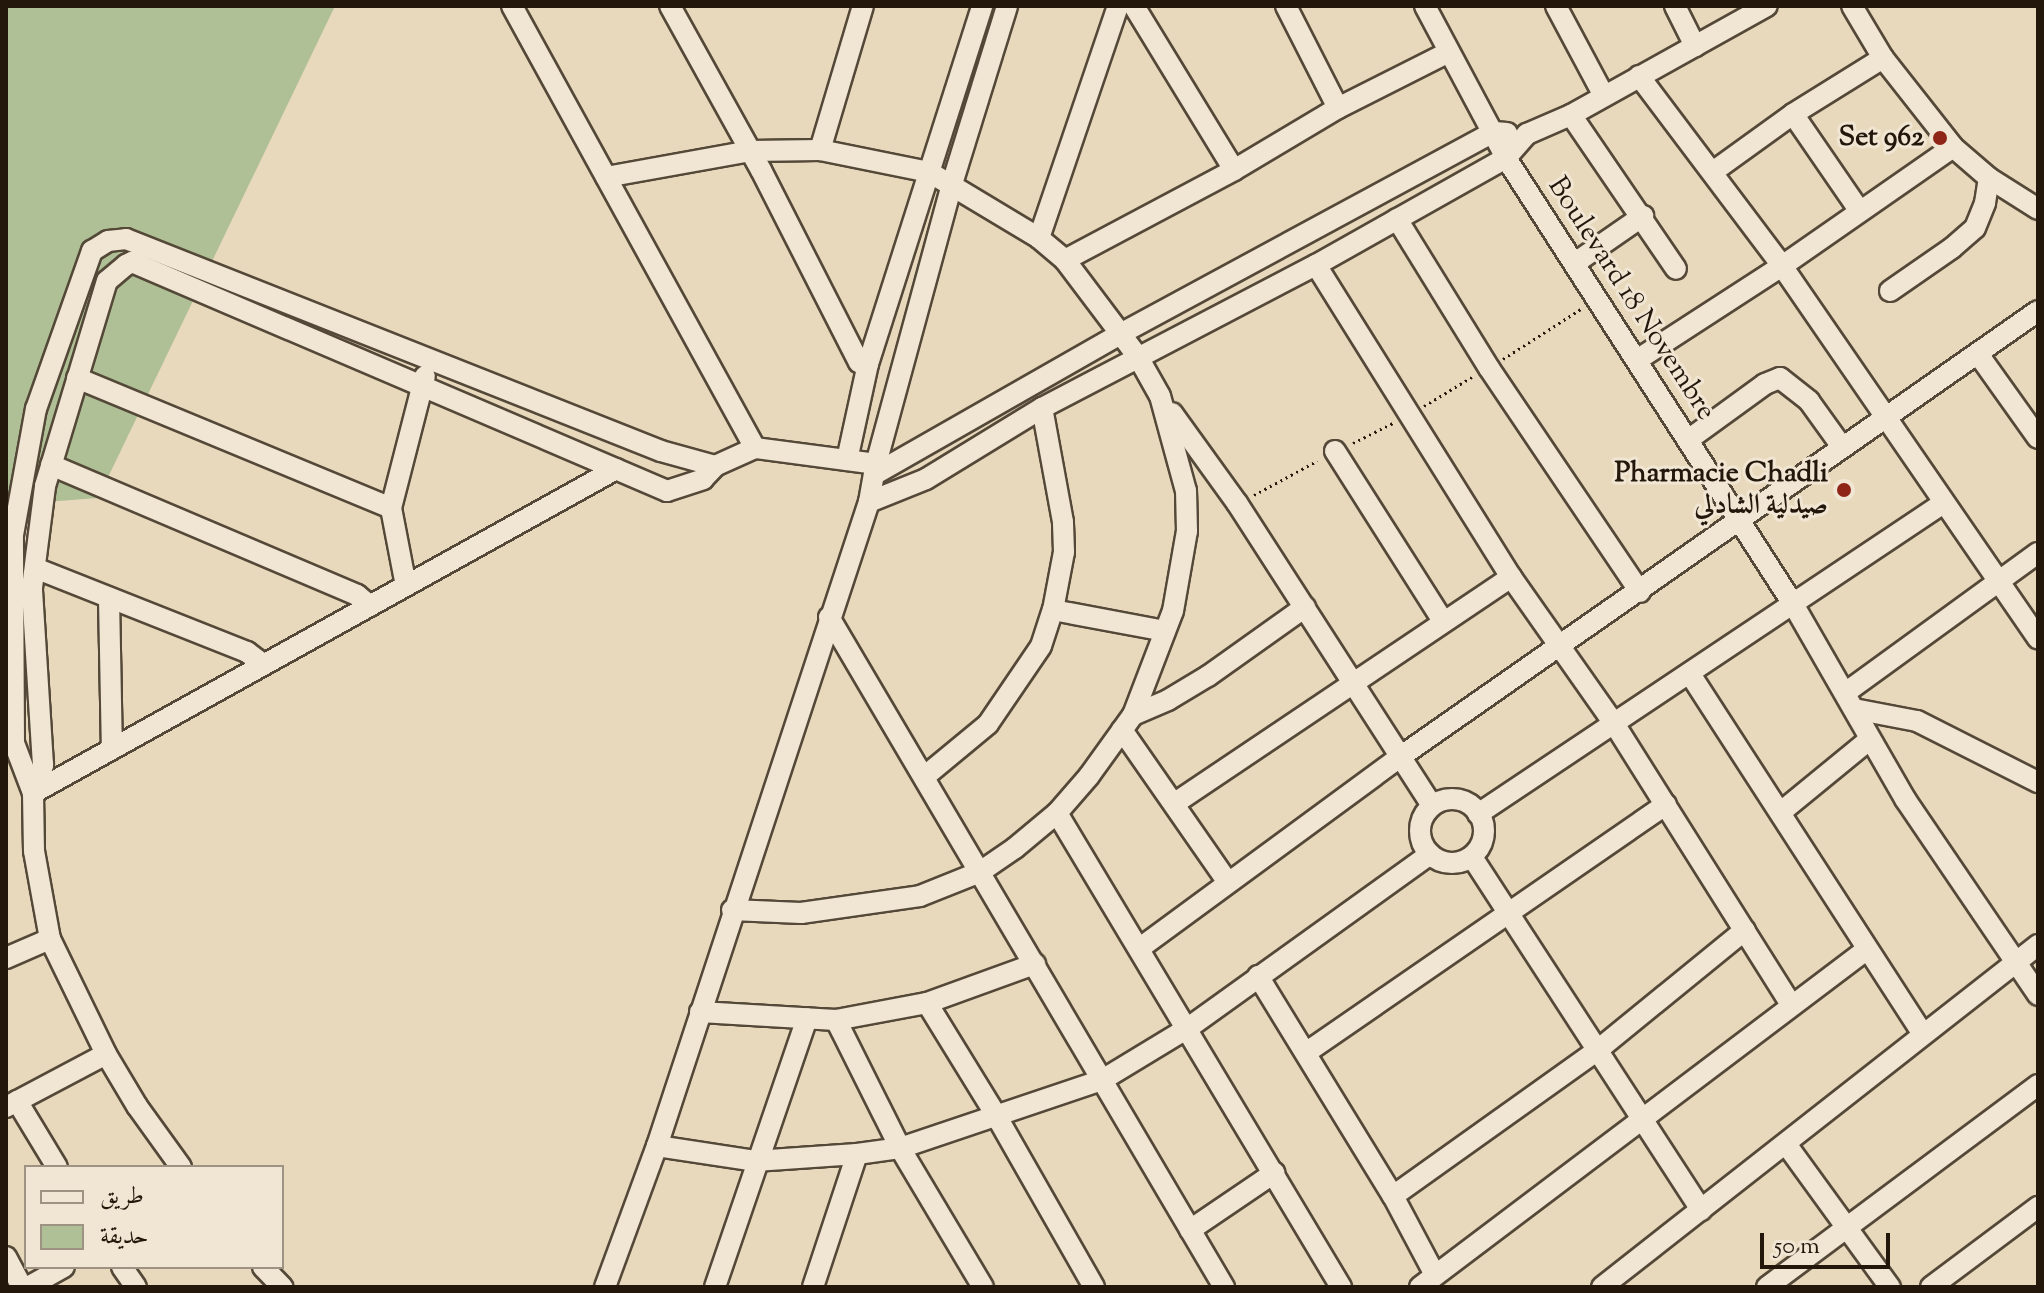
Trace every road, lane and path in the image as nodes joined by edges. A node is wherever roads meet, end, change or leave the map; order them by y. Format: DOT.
graph roads {
  1 [pos="512,6"];
  2 [pos="863,6"];
  3 [pos="982,6"];
  4 [pos="1007,6"];
  5 [pos="1118,6"];
  6 [pos="1134,6"];
  7 [pos="1286,6"];
  8 [pos="1425,6"];
  9 [pos="1556,6"];
  10 [pos="1675,6"];
  11 [pos="1767,6"];
  12 [pos="1852,6"];
  13 [pos="680,10"];
  14 [pos="1695,46"];
  15 [pos="1449,52"];
  16 [pos="1883,58"];
  17 [pos="1639,76"];
  18 [pos="1604,96"];
  19 [pos="1338,108"];
  20 [pos="1793,114"];
  21 [pos="1571,115"];
  22 [pos="1494,132"];
  23 [pos="1527,134"];
  24 [pos="1953,147"];
  25 [pos="820,150"];
  26 [pos="750,151"];
  27 [pos="1506,158"];
  28 [pos="1234,170"];
  29 [pos="1714,171"];
  30 [pos="929,172"];
  31 [pos="606,177"];
  32 [pos="1989,178"];
  33 [pos="952,184"];
  34 [pos="2038,209"];
  35 [pos="1859,210"];
  36 [pos="1643,216"];
  37 [pos="1397,219"];
  38 [pos="1039,238"];
  39 [pos="117,240"];
  40 [pos="1065,260"];
  41 [pos="1575,263"];
  42 [pos="126,265"];
  43 [pos="1316,265"];
  44 [pos="1782,266"];
  45 [pos="1676,269"];
  46 [pos="1890,291"];
  47 [pos="2038,311"];
  48 [pos="1122,333"];
  49 [pos="1978,354"];
  50 [pos="1138,357"];
  51 [pos="430,359"];
  52 [pos="1637,360"];
  53 [pos="868,364"];
  54 [pos="77,378"];
  55 [pos="422,386"];
  56 [pos="1160,396"];
  57 [pos="1042,408"];
  58 [pos="1886,417"];
  59 [pos="2038,438"];
  60 [pos="1688,440"];
  61 [pos="1842,447"];
  62 [pos="755,448"];
  63 [pos="1335,451"];
  64 [pos="847,460"];
  65 [pos="51,465"];
  66 [pos="715,466"];
  67 [pos="616,469"];
  68 [pos="876,469"];
  69 [pos="869,502"];
  70 [pos="1942,504"];
  71 [pos="391,508"];
  72 [pos="1740,522"];
  73 [pos="10,535"];
  74 [pos="2038,553"];
  75 [pos="35,568"];
  76 [pos="1511,577"];
  77 [pos="1997,582"];
  78 [pos="406,586"];
  79 [pos="1640,592"];
  80 [pos="109,598"];
  81 [pos="1793,604"];
  82 [pos="370,606"];
  83 [pos="1305,607"];
  84 [pos="1053,610"];
  85 [pos="829,617"];
  86 [pos="1443,621"];
  87 [pos="1165,631"];
  88 [pos="2038,639"];
  89 [pos="1561,647"];
  90 [pos="264,665"];
  91 [pos="1690,674"];
  92 [pos="1351,683"];
  93 [pos="1849,701"];
  94 [pos="1127,722"];
  95 [pos="1615,725"];
  96 [pos="1869,740"];
  97 [pos="112,749"];
  98 [pos="1400,757"];
  99 [pos="924,777"];
  100 [pos="2038,782"];
  101 [pos="33,793"];
  102 [pos="1175,803"];
  103 [pos="1666,804"];
  104 [pos="1432,806"];
  105 [pos="1781,812"];
  106 [pos="1057,813"];
  107 [pos="1478,814"];
  108 [pos="1430,854"];
  109 [pos="1472,857"];
  110 [pos="980,872"];
  111 [pos="1227,881"];
  112 [pos="732,910"];
  113 [pos="1509,911"];
  114 [pos="1745,930"];
  115 [pos="50,939"];
  116 [pos="2038,945"];
  117 [pos="1140,948"];
  118 [pos="1866,950"];
  119 [pos="6,958"];
  120 [pos="2017,963"];
  121 [pos="1035,964"];
  122 [pos="1258,976"];
  123 [pos="2038,995"];
  124 [pos="927,1003"];
  125 [pos="1791,1005"];
  126 [pos="700,1012"];
  127 [pos="807,1018"];
  128 [pos="836,1020"];
  129 [pos="1188,1028"];
  130 [pos="1923,1034"];
  131 [pos="1599,1049"];
  132 [pos="1307,1052"];
  133 [pos="106,1054"];
  134 [pos="1102,1080"];
  135 [pos="2038,1085"];
  136 [pos="12,1104"];
  137 [pos="997,1117"];
  138 [pos="1642,1118"];
  139 [pos="1786,1144"];
  140 [pos="657,1146"];
  141 [pos="900,1148"];
  142 [pos="857,1154"];
  143 [pos="755,1161"];
  144 [pos="56,1165"];
  145 [pos="180,1165"];
  146 [pos="1274,1173"];
  147 [pos="1393,1196"];
  148 [pos="2038,1207"];
  149 [pos="1701,1210"];
  150 [pos="1846,1227"];
  151 [pos="1190,1230"];
  152 [pos="6,1257"];
  153 [pos="60,1269"];
  154 [pos="123,1269"];
  155 [pos="1428,1281"];
  156 [pos="22,1287"];
  157 [pos="28,1287"];
  158 [pos="136,1287"];
  159 [pos="605,1287"];
  160 [pos="715,1287"];
  161 [pos="813,1287"];
  162 [pos="983,1287"];
  163 [pos="1094,1287"];
  164 [pos="1224,1287"];
  165 [pos="1341,1287"];
  166 [pos="1602,1287"];
  167 [pos="1767,1287"];
  168 [pos="1890,1287"];
  169 [pos="1931,1287"];
  1 -- 31 [label="street"];
  2 -- 25 [label="street"];
  3 -- 30 [label="street"];
  4 -- 33 [label="street"];
  5 -- 38 [label="street"];
  6 -- 28 [label="street"];
  7 -- 19 [label="street"];
  8 -- 15 [label="street, Boulevard 18 Novembre"];
  9 -- 18 [label="street"];
  10 -- 14 [label="street"];
  11 -- 14 [label="street"];
  12 -- 16 [label="street"];
  13 -- 26 [label="street"];
  14 -- 17 [label="street"];
  15 -- 19 [label="street"];
  15 -- 22 [label="street, Boulevard 18 Novembre"];
  16 -- 20 [label="street"];
  16 -- 24 [label="street"];
  17 -- 18 [label="street"];
  17 -- 29 [label="street"];
  18 -- 21 [label="street"];
  19 -- 28 [label="street"];
  20 -- 29 [label="street"];
  20 -- 35 [label="street"];
  21 -- 23 [label="street"];
  21 -- 36 [label="street"];
  22 -- 23 [label="street"];
  22 -- 27 [label="street, Boulevard 18 Novembre"];
  22 -- 48 [label="street"];
  23 -- 27 [label="street"];
  24 -- 32 [label="street"];
  24 -- 35 [label="street"];
  25 -- 26 [label="street"];
  25 -- 30 [label="street"];
  26 -- 31 [label="street"];
  26 -- 53 [label="street"];
  27 -- 37 [label="street"];
  27 -- 41 [label="street, Boulevard 18 Novembre"];
  28 -- 40 [label="street"];
  29 -- 44 [label="street"];
  30 -- 33 [label="street"];
  30 -- 53 [label="street"];
  31 -- 62 [label="street"];
  32 -- 34 [label="street"];
  32 -- 46 [label="street"];
  33 -- 38 [label="street"];
  33 -- 68 [label="street"];
  35 -- 44 [label="street"];
  36 -- 41 [label="street"];
  36 -- 45 [label="street"];
  37 -- 43 [label="street"];
  37 -- 79 [label="street"];
  38 -- 40 [label="street"];
  39 -- 42 [label="street"];
  39 -- 51 [label="street"];
  39 -- 73 [label="street"];
  40 -- 48 [label="street"];
  41 -- 52 [label="street, Boulevard 18 Novembre"];
  42 -- 54 [label="street"];
  42 -- 55 [label="street"];
  43 -- 50 [label="street"];
  43 -- 76 [label="street"];
  44 -- 52 [label="street"];
  44 -- 58 [label="street"];
  47 -- 49 [label="street"];
  48 -- 50 [label="street"];
  48 -- 68 [label="street"];
  49 -- 58 [label="street"];
  49 -- 59 [label="street"];
  50 -- 56 [label="street"];
  50 -- 57 [label="street"];
  51 -- 55 [label="street"];
  51 -- 66 [label="street"];
  52 -- 60 [label="street, Boulevard 18 Novembre"];
  53 -- 64 [label="street"];
  54 -- 65 [label="street"];
  54 -- 71 [label="street"];
  55 -- 67 [label="street"];
  55 -- 71 [label="street"];
  56 -- 83 [label="street"];
  56 -- 87 [label="street"];
  57 -- 69 [label="street"];
  57 -- 84 [label="street"];
  58 -- 61 [label="street"];
  58 -- 70 [label="street"];
  60 -- 61 [label="street"];
  60 -- 72 [label="street, Boulevard 18 Novembre"];
  61 -- 72 [label="street"];
  62 -- 64 [label="street"];
  62 -- 66 [label="street"];
  63 -- 86 [label="street"];
  64 -- 68 [label="street"];
  65 -- 75 [label="street"];
  65 -- 82 [label="street"];
  66 -- 67 [label="street"];
  67 -- 78 [label="street"];
  68 -- 69 [label="street"];
  69 -- 85 [label="street"];
  70 -- 77 [label="street"];
  70 -- 81 [label="street"];
  71 -- 78 [label="street"];
  72 -- 79 [label="street"];
  72 -- 81 [label="street, Boulevard 18 Novembre"];
  73 -- 101 [label="street"];
  74 -- 77 [label="street"];
  75 -- 80 [label="street"];
  75 -- 101 [label="street"];
  76 -- 86 [label="street"];
  76 -- 89 [label="street"];
  77 -- 88 [label="street"];
  77 -- 93 [label="street"];
  78 -- 82 [label="street"];
  79 -- 89 [label="street"];
  80 -- 90 [label="street"];
  80 -- 97 [label="street"];
  81 -- 91 [label="street"];
  81 -- 93 [label="street, Boulevard 18 Novembre"];
  82 -- 90 [label="street"];
  83 -- 92 [label="street"];
  83 -- 94 [label="street"];
  84 -- 87 [label="street"];
  84 -- 99 [label="street"];
  85 -- 99 [label="street"];
  85 -- 112 [label="street"];
  86 -- 92 [label="street"];
  87 -- 94 [label="street"];
  89 -- 95 [label="street"];
  89 -- 98 [label="street"];
  90 -- 97 [label="street"];
  91 -- 95 [label="street"];
  91 -- 105 [label="street"];
  92 -- 98 [label="street"];
  92 -- 102 [label="street"];
  93 -- 96 [label="street, Boulevard 18 Novembre"];
  93 -- 100 [label="street"];
  94 -- 102 [label="street"];
  94 -- 106 [label="street"];
  95 -- 103 [label="street"];
  95 -- 107 [label="street"];
  96 -- 105 [label="street"];
  96 -- 120 [label="street, Boulevard 18 Novembre"];
  97 -- 101 [label="street"];
  98 -- 104 [label="street"];
  98 -- 111 [label="street"];
  99 -- 110 [label="street"];
  101 -- 115 [label="street"];
  102 -- 111 [label="street"];
  103 -- 113 [label="street"];
  103 -- 114 [label="street"];
  104 -- 107 [label="street"];
  104 -- 108 [label="street"];
  105 -- 118 [label="street"];
  106 -- 110 [label="street"];
  106 -- 117 [label="street"];
  107 -- 109 [label="street"];
  108 -- 109 [label="street"];
  108 -- 122 [label="street"];
  109 -- 113 [label="street"];
  110 -- 112 [label="street"];
  110 -- 121 [label="street"];
  111 -- 117 [label="street"];
  112 -- 126 [label="street"];
  113 -- 131 [label="street"];
  113 -- 132 [label="street"];
  114 -- 125 [label="street"];
  114 -- 131 [label="street"];
  115 -- 119 [label="street"];
  115 -- 133 [label="street"];
  116 -- 120 [label="street"];
  117 -- 129 [label="street"];
  118 -- 125 [label="street"];
  118 -- 130 [label="street"];
  120 -- 123 [label="street, Boulevard 18 Novembre"];
  120 -- 130 [label="street"];
  121 -- 124 [label="street"];
  121 -- 134 [label="street"];
  122 -- 129 [label="street"];
  122 -- 132 [label="street"];
  124 -- 128 [label="street"];
  124 -- 137 [label="street"];
  125 -- 138 [label="street"];
  126 -- 127 [label="street"];
  126 -- 140 [label="street"];
  127 -- 128 [label="street"];
  127 -- 143 [label="street"];
  128 -- 141 [label="street"];
  129 -- 134 [label="street"];
  129 -- 146 [label="street"];
  130 -- 139 [label="street"];
  131 -- 138 [label="street"];
  131 -- 147 [label="street"];
  132 -- 147 [label="street"];
  133 -- 136 [label="street"];
  133 -- 145 [label="street"];
  134 -- 137 [label="street"];
  134 -- 151 [label="street"];
  135 -- 150 [label="street"];
  136 -- 144 [label="street"];
  137 -- 141 [label="street"];
  137 -- 163 [label="street"];
  138 -- 149 [label="street"];
  138 -- 155 [label="street"];
  139 -- 149 [label="street"];
  139 -- 150 [label="street"];
  140 -- 143 [label="street"];
  140 -- 159 [label="street"];
  141 -- 142 [label="street"];
  141 -- 162 [label="street"];
  142 -- 143 [label="street"];
  142 -- 161 [label="street"];
  143 -- 160 [label="street"];
  146 -- 151 [label="street"];
  146 -- 165 [label="street"];
  147 -- 155 [label="street"];
  148 -- 169 [label="street"];
  149 -- 166 [label="street"];
  150 -- 167 [label="street"];
  150 -- 168 [label="street"];
  151 -- 164 [label="street"];
  152 -- 156 [label="street"];
  153 -- 157 [label="street"];
  154 -- 158 [label="street"];
}
